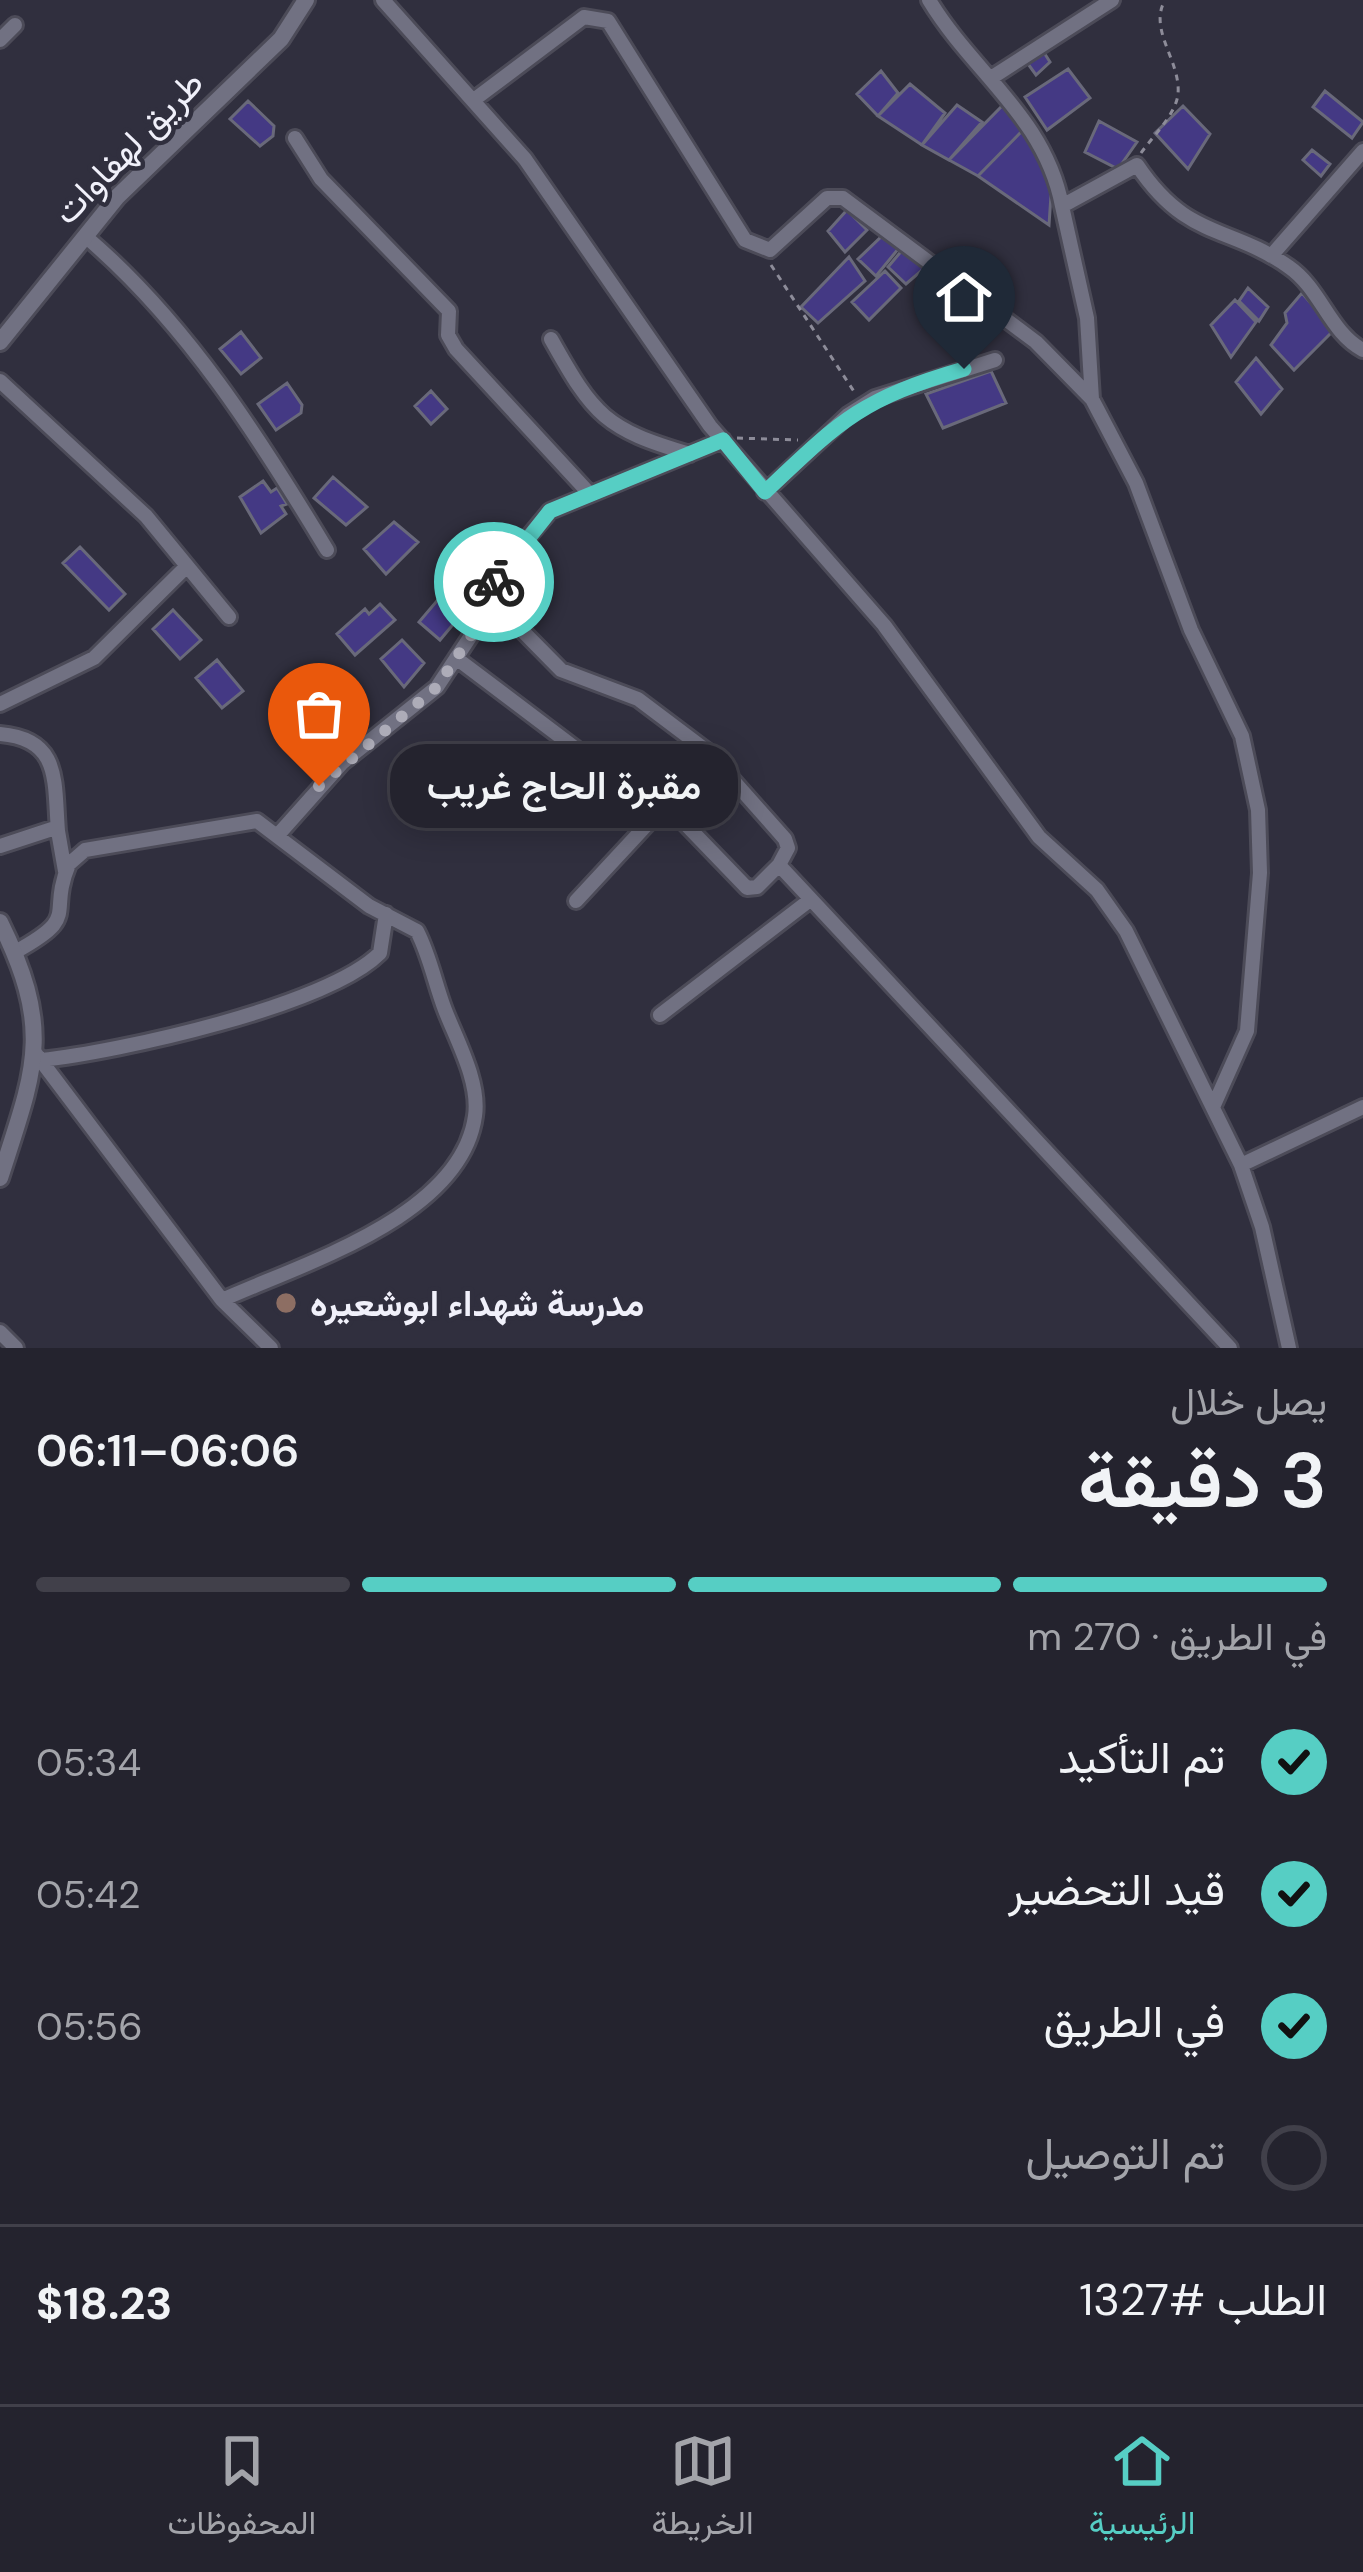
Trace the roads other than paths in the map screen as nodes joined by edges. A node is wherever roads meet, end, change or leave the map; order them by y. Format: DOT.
graph roads {
  1 [pos="306,0"];
  2 [pos="383,0"];
  3 [pos="929,0"];
  4 [pos="1112,0"];
  5 [pos="15,25"];
  6 [pos="0,40"];
  7 [pos="991,78"];
  8 [pos="475,99"];
  9 [pos="295,137"];
  10 [pos="1363,151"];
  11 [pos="1063,206"];
  12 [pos="85,236"];
  13 [pos="1271,256"];
  14 [pos="551,339"];
  15 [pos="0,342"];
  16 [pos="1363,350"];
  17 [pos="994,360"];
  18 [pos="0,381"];
  19 [pos="1092,398"];
  20 [pos="723,440"];
  21 [pos="690,454"];
  22 [pos="588,492"];
  23 [pos="765,492"];
  24 [pos="328,550"];
  25 [pos="187,566"];
  26 [pos="489,596"];
  27 [pos="229,616"];
  28 [pos="456,658"];
  29 [pos="0,704"];
  30 [pos="0,734"];
  31 [pos="666,804"];
  32 [pos="58,832"];
  33 [pos="277,836"];
  34 [pos="0,846"];
  35 [pos="778,865"];
  36 [pos="65,874"];
  37 [pos="810,900"];
  38 [pos="576,901"];
  39 [pos="386,914"];
  40 [pos="0,922"];
  41 [pos="15,952"];
  42 [pos="660,1015"];
  43 [pos="39,1057"];
  44 [pos="1214,1105"];
  45 [pos="1363,1107"];
  46 [pos="3,1155"];
  47 [pos="1240,1165"];
  48 [pos="0,1178"];
  49 [pos="222,1300"];
  50 [pos="0,1332"];
  51 [pos="16,1348"];
  52 [pos="271,1348"];
  53 [pos="1229,1348"];
  54 [pos="1289,1348"];
  1 -- 12 [label="street, طريق لهفاوات"];
  2 -- 8 [label="street"];
  3 -- 7 [label="street"];
  4 -- 7 [label="street"];
  5 -- 6 [label="street"];
  7 -- 11 [label="street"];
  8 -- 19 [label="street"];
  8 -- 20 [label="street"];
  9 -- 22 [label="street"];
  10 -- 13 [label="street"];
  11 -- 13 [label="street"];
  11 -- 19 [label="street"];
  12 -- 15 [label="street, طريق لهفاوات"];
  12 -- 24 [label="street"];
  13 -- 16 [label="street"];
  14 -- 21 [label="street"];
  17 -- 23 [label="street"];
  18 -- 25 [label="street"];
  19 -- 44 [label="street"];
  20 -- 21 [label="street"];
  20 -- 23 [label="street"];
  21 -- 22 [label="street"];
  22 -- 26 [label="street"];
  23 -- 44 [label="street"];
  25 -- 27 [label="street"];
  25 -- 29 [label="street"];
  26 -- 28 [label="street"];
  26 -- 35 [label="street"];
  28 -- 31 [label="street"];
  28 -- 33 [label="street"];
  30 -- 32 [label="street"];
  31 -- 35 [label="street"];
  31 -- 38 [label="street"];
  32 -- 34 [label="street"];
  32 -- 36 [label="street"];
  33 -- 36 [label="street"];
  33 -- 39 [label="street"];
  35 -- 37 [label="street"];
  36 -- 41 [label="street"];
  37 -- 42 [label="street"];
  37 -- 53 [label="street"];
  39 -- 43 [label="street"];
  39 -- 49 [label="street"];
  40 -- 41 [label="street"];
  41 -- 43 [label="street"];
  43 -- 46 [label="street"];
  43 -- 49 [label="street"];
  44 -- 47 [label="street"];
  45 -- 47 [label="street"];
  46 -- 48 [label="street"];
  47 -- 54 [label="street"];
  49 -- 52 [label="street"];
  50 -- 51 [label="street"];
}
